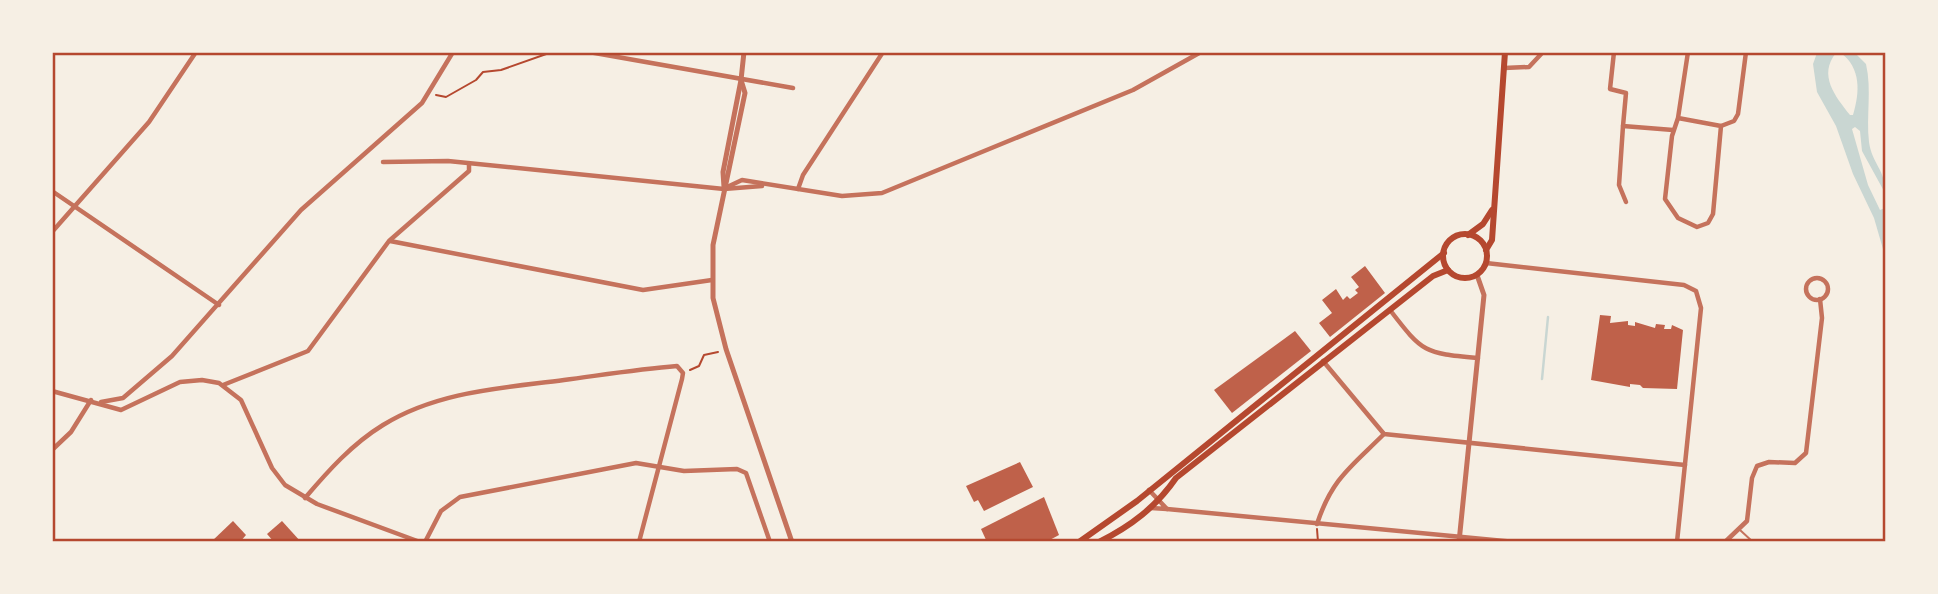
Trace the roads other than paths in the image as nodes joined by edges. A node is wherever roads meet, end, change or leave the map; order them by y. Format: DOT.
graph roads {
  1 [pos="196,52"];
  2 [pos="453,52"];
  3 [pos="589,52"];
  4 [pos="744,52"];
  5 [pos="883,52"];
  6 [pos="1201,52"];
  7 [pos="1505,52"];
  8 [pos="1544,52"];
  9 [pos="1614,52"];
  10 [pos="1688,52"];
  11 [pos="1746,52"];
  12 [pos="1504,68"];
  13 [pos="741,80"];
  14 [pos="793,88"];
  15 [pos="1678,118"];
  16 [pos="1623,125"];
  17 [pos="1721,126"];
  18 [pos="1673,130"];
  19 [pos="383,162"];
  20 [pos="469,164"];
  21 [pos="766,185"];
  22 [pos="724,189"];
  23 [pos="798,189"];
  24 [pos="52,191"];
  25 [pos="1626,202"];
  26 [pos="76,205"];
  27 [pos="1492,210"];
  28 [pos="52,232"];
  29 [pos="1468,235"];
  30 [pos="389,241"];
  31 [pos="1486,250"];
  32 [pos="1444,253"];
  33 [pos="1486,263"];
  34 [pos="1448,270"];
  35 [pos="1477,275"];
  36 [pos="712,280"];
  37 [pos="1820,299"];
  38 [pos="219,305"];
  39 [pos="1390,310"];
  40 [pos="1479,358"];
  41 [pos="1324,361"];
  42 [pos="223,385"];
  43 [pos="52,391"];
  44 [pos="91,400"];
  45 [pos="100,402"];
  46 [pos="1384,434"];
  47 [pos="1469,443"];
  48 [pos="52,450"];
  49 [pos="1685,465"];
  50 [pos="659,466"];
  51 [pos="1149,490"];
  52 [pos="305,498"];
  53 [pos="1160,501"];
  54 [pos="1150,509"];
  55 [pos="1167,509"];
  56 [pos="1317,524"];
  57 [pos="1739,529"];
  58 [pos="1459,539"];
  59 [pos="423,541"];
  60 [pos="639,541"];
  61 [pos="769,541"];
  62 [pos="792,541"];
  63 [pos="1079,541"];
  64 [pos="1099,541"];
  65 [pos="1515,541"];
  66 [pos="1677,541"];
  67 [pos="1725,541"];
  68 [pos="1753,541"];
  1 -- 26 [label="street"];
  2 -- 38 [label="street"];
  3 -- 13 [label="street"];
  4 -- 13 [label="street"];
  5 -- 23 [label="street"];
  6 -- 23 [label="street"];
  7 -- 12 [label="main road"];
  8 -- 12 [label="street"];
  9 -- 16 [label="street"];
  10 -- 15 [label="street"];
  11 -- 17 [label="street"];
  12 -- 27 [label="main road"];
  13 -- 14 [label="street"];
  13 -- 22 [label="street"];
  15 -- 17 [label="street"];
  15 -- 18 [label="street"];
  16 -- 18 [label="street"];
  16 -- 25 [label="street"];
  17 -- 18 [label="street"];
  19 -- 20 [label="street"];
  20 -- 22 [label="street"];
  20 -- 30 [label="street"];
  21 -- 22 [label="street"];
  21 -- 22 [label="street"];
  21 -- 23 [label="street"];
  22 -- 36 [label="street"];
  24 -- 26 [label="street"];
  26 -- 28 [label="street"];
  26 -- 38 [label="street"];
  27 -- 29 [label="main road"];
  27 -- 31 [label="main road"];
  29 -- 31 [label="main road"];
  29 -- 32 [label="main road"];
  30 -- 36 [label="street"];
  30 -- 42 [label="street"];
  31 -- 33 [label="main road"];
  32 -- 34 [label="main road"];
  32 -- 51 [label="main road"];
  33 -- 35 [label="main road"];
  33 -- 49 [label="street"];
  34 -- 35 [label="main road"];
  34 -- 39 [label="main road"];
  35 -- 40 [label="street"];
  36 -- 62 [label="street"];
  37 -- 37 [label="street"];
  37 -- 57 [label="street"];
  38 -- 45 [label="street"];
  39 -- 40 [label="street"];
  39 -- 41 [label="main road"];
  40 -- 47 [label="street"];
  41 -- 46 [label="street"];
  41 -- 53 [label="main road"];
  42 -- 45 [label="street"];
  42 -- 52 [label="street"];
  43 -- 44 [label="street"];
  44 -- 45 [label="street"];
  44 -- 48 [label="street"];
  46 -- 47 [label="street"];
  46 -- 56 [label="street"];
  47 -- 49 [label="street"];
  47 -- 58 [label="street"];
  49 -- 66 [label="street"];
  50 -- 52 [label="street"];
  50 -- 59 [label="street"];
  50 -- 60 [label="street"];
  50 -- 61 [label="street"];
  51 -- 53 [label="street"];
  51 -- 63 [label="main road"];
  52 -- 59 [label="street"];
  53 -- 54 [label="main road"];
  53 -- 55 [label="street"];
  54 -- 55 [label="street"];
  54 -- 64 [label="main road"];
  55 -- 56 [label="street"];
  56 -- 58 [label="street"];
  57 -- 67 [label="street"];
  57 -- 68 [label="lane"];
  58 -- 65 [label="street"];
}
